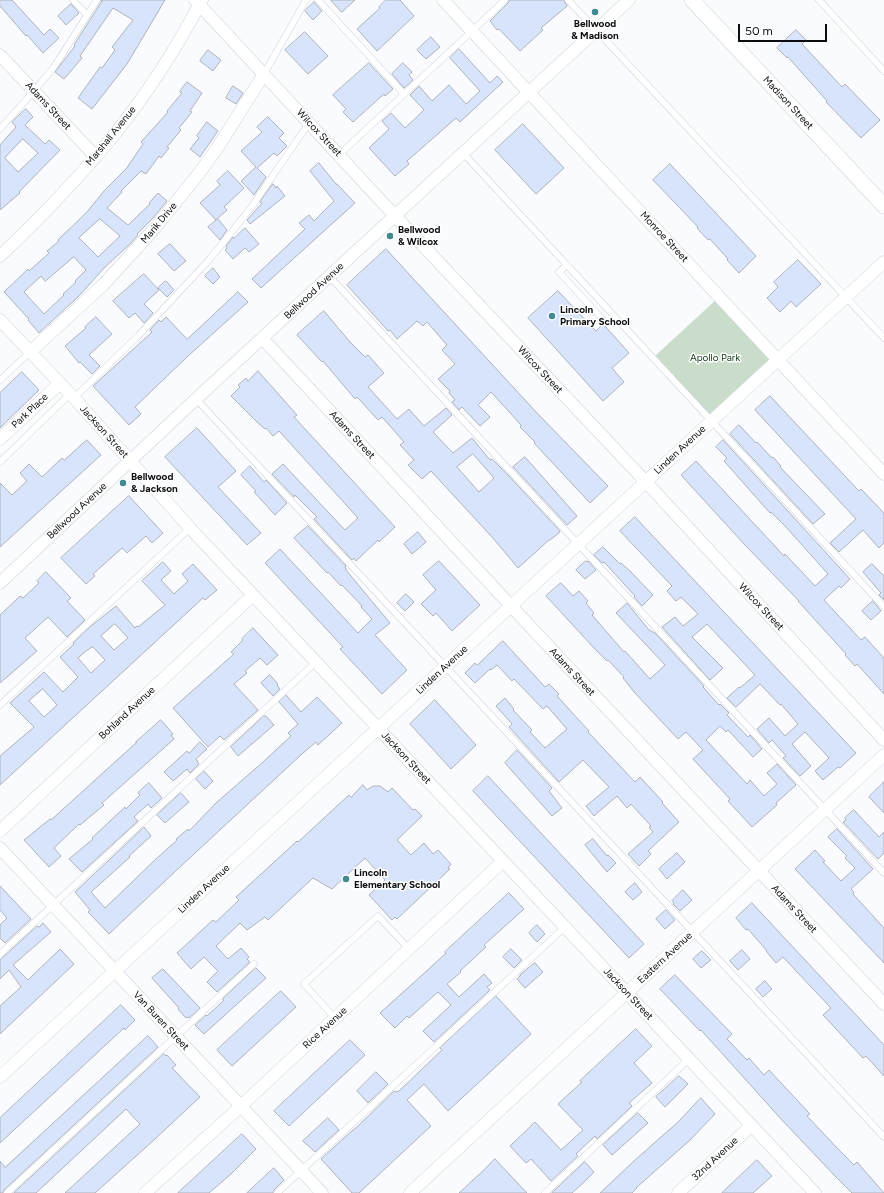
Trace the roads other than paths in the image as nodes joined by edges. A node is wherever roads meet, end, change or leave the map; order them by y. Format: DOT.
graph roads {
  1 [pos="73,0"];
  2 [pos="97,0"];
  3 [pos="306,0"];
  4 [pos="318,0"];
  5 [pos="444,0"];
  6 [pos="505,0"];
  7 [pos="568,0"];
  8 [pos="629,0"];
  9 [pos="692,0"];
  10 [pos="819,0"];
  11 [pos="199,2"];
  12 [pos="87,15"];
  13 [pos="472,31"];
  14 [pos="596,31"];
  15 [pos="0,55"];
  16 [pos="884,71"];
  17 [pos="264,74"];
  18 [pos="34,91"];
  19 [pos="530,92"];
  20 [pos="404,94"];
  21 [pos="309,122"];
  22 [pos="0,129"];
  23 [pos="464,153"];
  24 [pos="339,155"];
  25 [pos="96,157"];
  26 [pos="884,206"];
  27 [pos="395,216"];
  28 [pos="0,256"];
  29 [pos="884,262"];
  30 [pos="567,265"];
  31 [pos="329,276"];
  32 [pos="846,297"];
  33 [pos="0,320"];
  34 [pos="605,322"];
  35 [pos="262,338"];
  36 [pos="884,338"];
  37 [pos="30,352"];
  38 [pos="778,360"];
  39 [pos="0,380"];
  40 [pos="60,384"];
  41 [pos="72,396"];
  42 [pos="196,399"];
  43 [pos="712,421"];
  44 [pos="0,439"];
  45 [pos="130,461"];
  46 [pos="0,462"];
  47 [pos="884,474"];
  48 [pos="646,482"];
  49 [pos="190,528"];
  50 [pos="578,544"];
  51 [pos="0,583"];
  52 [pos="253,595"];
  53 [pos="511,606"];
  54 [pos="884,607"];
  55 [pos="316,662"];
  56 [pos="445,667"];
  57 [pos="0,705"];
  58 [pos="378,728"];
  59 [pos="884,740"];
  60 [pos="884,755"];
  61 [pos="825,810"];
  62 [pos="0,831"];
  63 [pos="0,848"];
  64 [pos="503,861"];
  65 [pos="759,872"];
  66 [pos="884,873"];
  67 [pos="53,905"];
  68 [pos="565,927"];
  69 [pos="693,933"];
  70 [pos="409,950"];
  71 [pos="0,954"];
  72 [pos="254,964"];
  73 [pos="115,971"];
  74 [pos="628,993"];
  75 [pos="884,1004"];
  76 [pos="336,1018"];
  77 [pos="176,1036"];
  78 [pos="689,1060"];
  79 [pos="0,1077"];
  80 [pos="241,1106"];
  81 [pos="751,1126"];
  82 [pos="884,1137"];
  83 [pos="301,1170"];
  84 [pos="7,1193"];
  85 [pos="145,1193"];
  86 [pos="277,1193"];
  87 [pos="322,1193"];
  88 [pos="410,1193"];
  89 [pos="545,1193"];
  90 [pos="678,1193"];
  91 [pos="814,1193"];
  1 -- 12 [label="lane"];
  2 -- 12 [label="lane"];
  3 -- 17 [label="lane"];
  4 -- 20 [label="lane"];
  5 -- 13 [label="street, Monroe Street"];
  6 -- 13 [label="lane"];
  7 -- 14 [label="lane"];
  8 -- 14 [label="street, Bellwood Avenue"];
  9 -- 26 [label="street, Madison Street"];
  10 -- 16 [label="lane"];
  11 -- 17 [label="street, Wilcox Street"];
  11 -- 25 [label="street, Marshall Avenue"];
  12 -- 18 [label="lane"];
  13 -- 19 [label="street, Monroe Street"];
  13 -- 20 [label="lane"];
  14 -- 19 [label="street, Bellwood Avenue"];
  14 -- 32 [label="lane"];
  15 -- 18 [label="street, Adams Street"];
  17 -- 21 [label="street, Wilcox Street"];
  17 -- 37 [label="street, Marik Drive"];
  18 -- 22 [label="lane"];
  18 -- 25 [label="street, Adams Street"];
  19 -- 23 [label="street, Bellwood Avenue"];
  19 -- 38 [label="street, Monroe Street"];
  20 -- 24 [label="lane"];
  21 -- 24 [label="street, Wilcox Street"];
  21 -- 41 [label="lane"];
  23 -- 27 [label="street, Bellwood Avenue"];
  23 -- 30 [label="lane"];
  24 -- 27 [label="street, Wilcox Street"];
  25 -- 28 [label="street, Marshall Avenue"];
  27 -- 31 [label="street, Bellwood Avenue"];
  27 -- 48 [label="street, Wilcox Street"];
  29 -- 32 [label="street, Linden Avenue"];
  30 -- 34 [label="lane"];
  30 -- 43 [label="lane"];
  31 -- 35 [label="street, Bellwood Avenue"];
  31 -- 50 [label="lane"];
  32 -- 36 [label="lane"];
  32 -- 38 [label="street, Linden Avenue"];
  33 -- 37 [label="street, Jackson Street"];
  35 -- 42 [label="street, Bellwood Avenue"];
  35 -- 53 [label="street, Adams Street"];
  37 -- 39 [label="lane"];
  37 -- 40 [label="street, Jackson Street"];
  38 -- 43 [label="street, Linden Avenue"];
  38 -- 47 [label="street, Monroe Street"];
  40 -- 41 [label="street, Jackson Street"];
  40 -- 44 [label="street, Park Place"];
  41 -- 45 [label="street, Jackson Street"];
  41 -- 46 [label="lane"];
  42 -- 45 [label="street, Bellwood Avenue"];
  42 -- 56 [label="lane"];
  43 -- 48 [label="street, Linden Avenue"];
  43 -- 54 [label="lane"];
  45 -- 49 [label="street, Jackson Street"];
  45 -- 51 [label="street, Bellwood Avenue"];
  48 -- 50 [label="street, Linden Avenue"];
  48 -- 59 [label="street, Wilcox Street"];
  49 -- 52 [label="street, Jackson Street"];
  49 -- 57 [label="lane"];
  50 -- 53 [label="street, Linden Avenue"];
  50 -- 61 [label="lane"];
  52 -- 55 [label="street, Jackson Street"];
  52 -- 62 [label="street, Bohland Avenue"];
  53 -- 56 [label="street, Linden Avenue"];
  53 -- 65 [label="street, Adams Street"];
  55 -- 58 [label="street, Jackson Street"];
  55 -- 67 [label="lane"];
  56 -- 58 [label="street, Linden Avenue"];
  56 -- 69 [label="lane"];
  58 -- 64 [label="street, Jackson Street"];
  58 -- 73 [label="street, Linden Avenue"];
  60 -- 61 [label="street, Eastern Avenue"];
  61 -- 65 [label="street, Eastern Avenue"];
  61 -- 66 [label="lane"];
  63 -- 67 [label="street, Van Buren Street"];
  64 -- 68 [label="street, Jackson Street"];
  64 -- 70 [label="street, Rice Avenue"];
  65 -- 69 [label="street, Eastern Avenue"];
  65 -- 75 [label="street, Adams Street"];
  67 -- 71 [label="lane"];
  67 -- 73 [label="street, Van Buren Street"];
  68 -- 74 [label="street, Jackson Street"];
  68 -- 83 [label="lane"];
  69 -- 74 [label="street, Eastern Avenue"];
  69 -- 82 [label="lane"];
  70 -- 76 [label="street, Rice Avenue"];
  70 -- 76 [label="lane"];
  72 -- 77 [label="lane"];
  73 -- 77 [label="street, Van Buren Street"];
  73 -- 79 [label="street, Linden Avenue"];
  74 -- 78 [label="street, Jackson Street"];
  74 -- 88 [label="street, Eastern Avenue"];
  76 -- 80 [label="street, Rice Avenue"];
  77 -- 80 [label="street, Van Buren Street"];
  77 -- 84 [label="lane"];
  78 -- 81 [label="street, Jackson Street"];
  78 -- 89 [label="lane"];
  80 -- 83 [label="street, Van Buren Street"];
  80 -- 85 [label="street, Rice Avenue"];
  81 -- 90 [label="street, 32nd Avenue"];
  81 -- 91 [label="street, Jackson Street"];
  83 -- 86 [label="lane"];
  83 -- 87 [label="street, Van Buren Street"];
}
